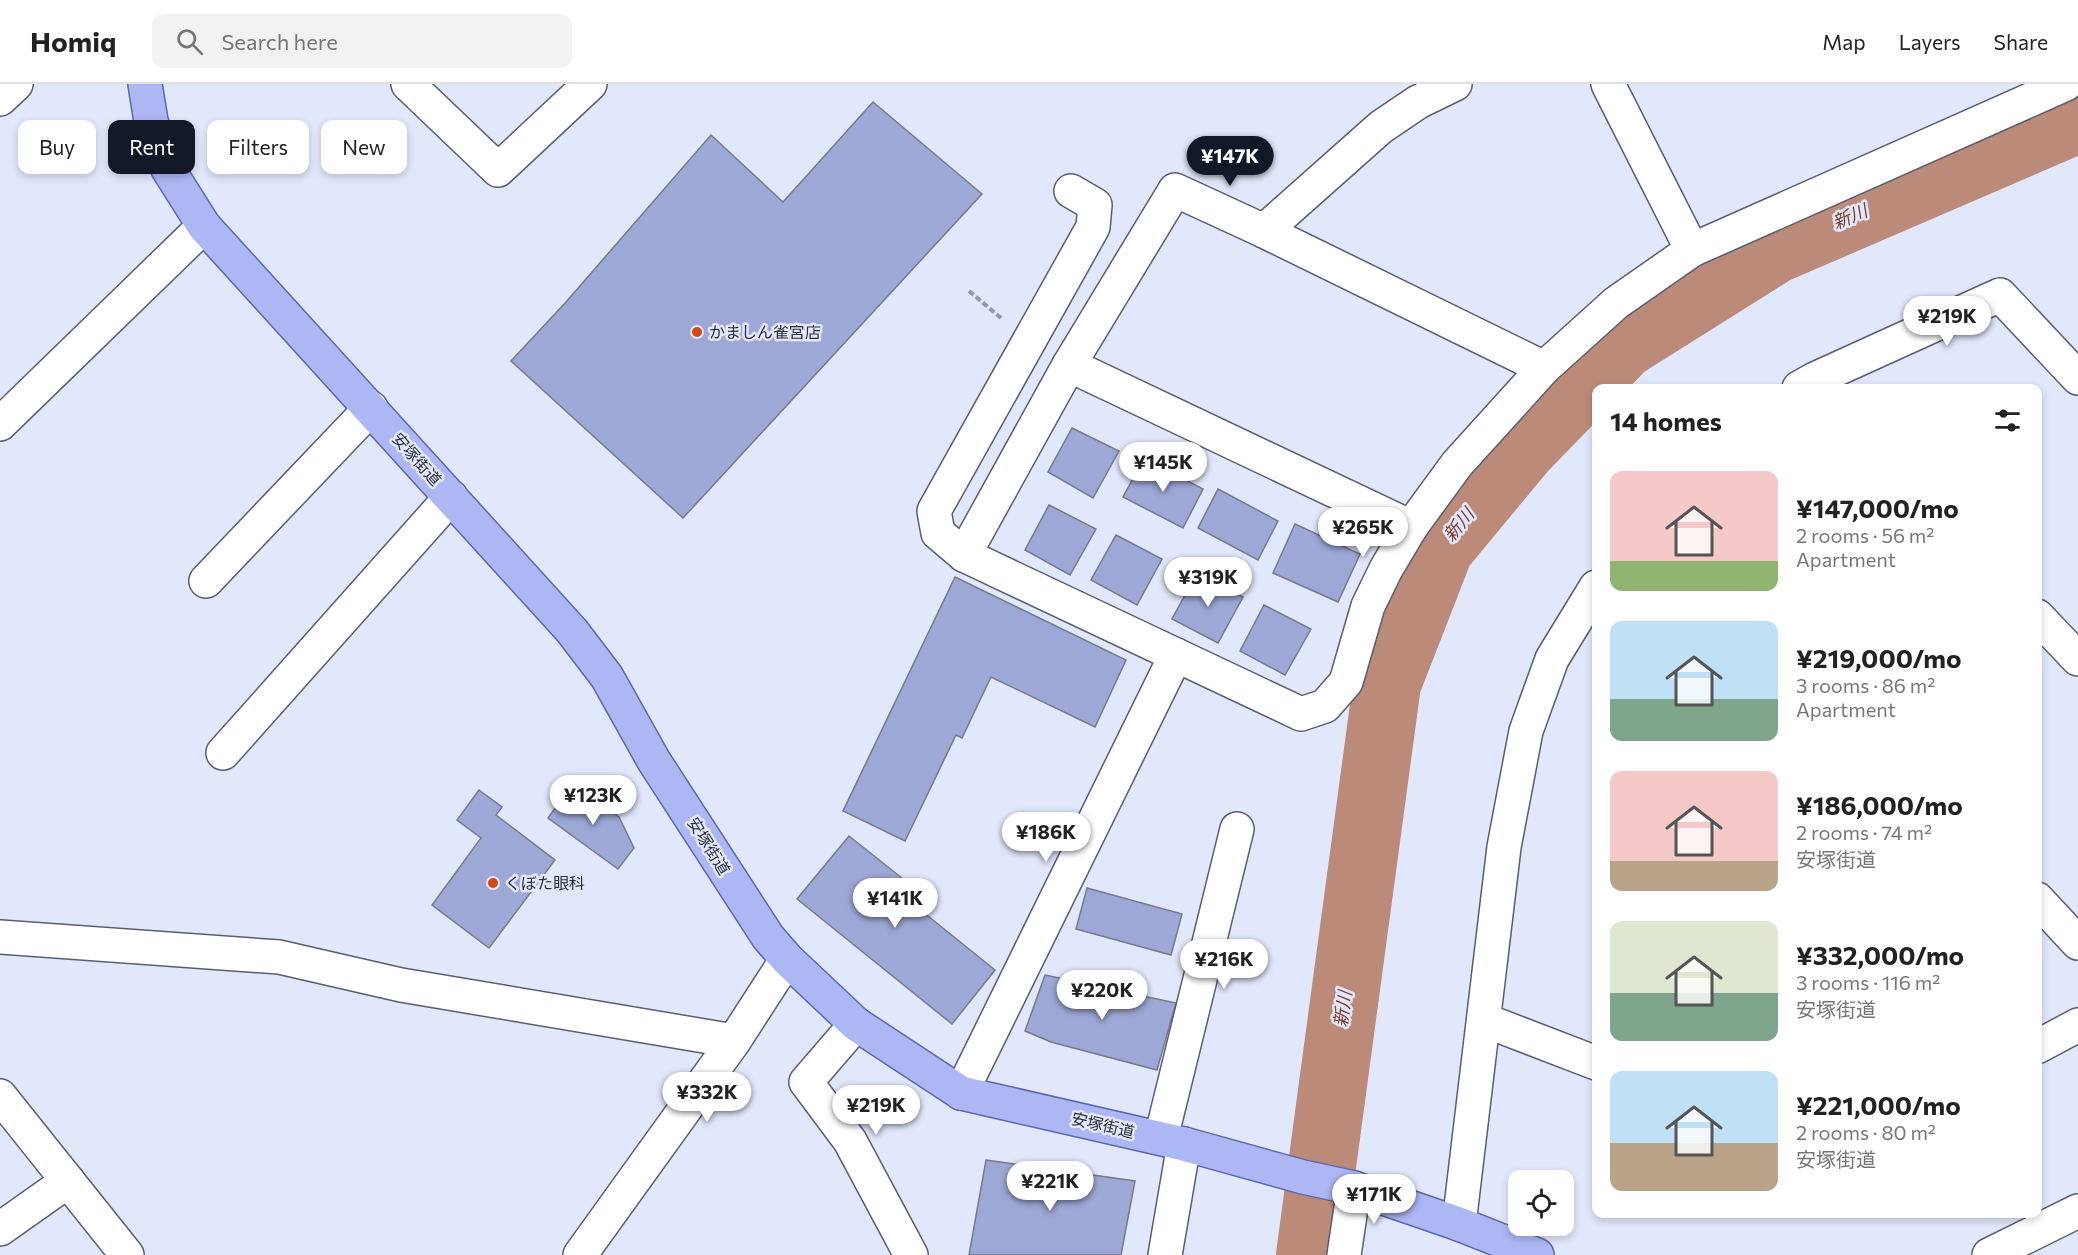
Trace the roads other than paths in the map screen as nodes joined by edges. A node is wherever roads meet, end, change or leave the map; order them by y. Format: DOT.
graph roads {
  1 [pos="16,84"];
  2 [pos="145,84"];
  3 [pos="408,84"];
  4 [pos="590,84"];
  5 [pos="1455,84"];
  6 [pos="1608,84"];
  7 [pos="2066,84"];
  8 [pos="0,99"];
  9 [pos="1071,191"];
  10 [pos="204,226"];
  11 [pos="1264,231"];
  12 [pos="1692,250"];
  13 [pos="1069,365"];
  14 [pos="1544,368"];
  15 [pos="2078,378"];
  16 [pos="1815,384"];
  17 [pos="371,408"];
  18 [pos="0,424"];
  19 [pos="452,497"];
  20 [pos="1411,527"];
  21 [pos="964,555"];
  22 [pos="206,581"];
  23 [pos="1592,594"];
  24 [pos="2042,621"];
  25 [pos="1176,656"];
  26 [pos="2078,659"];
  27 [pos="223,753"];
  28 [pos="1237,830"];
  29 [pos="2042,903"];
  30 [pos="0,937"];
  31 [pos="2078,943"];
  32 [pos="787,959"];
  33 [pos="1484,1020"];
  34 [pos="855,1024"];
  35 [pos="2078,1025"];
  36 [pos="734,1041"];
  37 [pos="2042,1044"];
  38 [pos="1592,1061"];
  39 [pos="961,1093"];
  40 [pos="0,1096"];
  41 [pos="1173,1141"];
  42 [pos="68,1181"];
  43 [pos="1344,1186"];
  44 [pos="2078,1211"];
  45 [pos="1459,1224"];
  46 [pos="0,1229"];
  47 [pos="1522,1252"];
  48 [pos="128,1255"];
  49 [pos="580,1255"];
  50 [pos="911,1255"];
  51 [pos="1165,1255"];
  52 [pos="1344,1255"];
  53 [pos="1989,1255"];
  1 -- 8 [label="street"];
  2 -- 10 [label="main road, 安塚街道"];
  3 -- 4 [label="street"];
  5 -- 11 [label="street"];
  6 -- 12 [label="street"];
  7 -- 12 [label="street"];
  9 -- 21 [label="street"];
  10 -- 17 [label="main road, 安塚街道"];
  10 -- 18 [label="street"];
  11 -- 13 [label="street"];
  11 -- 14 [label="street"];
  12 -- 14 [label="street"];
  13 -- 20 [label="street"];
  13 -- 21 [label="street"];
  14 -- 20 [label="street"];
  15 -- 16 [label="street"];
  17 -- 19 [label="main road, 安塚街道"];
  17 -- 22 [label="street"];
  19 -- 27 [label="street"];
  19 -- 32 [label="main road, 安塚街道"];
  20 -- 25 [label="street"];
  21 -- 25 [label="street"];
  23 -- 33 [label="street"];
  24 -- 26 [label="street"];
  25 -- 39 [label="street"];
  28 -- 41 [label="street"];
  29 -- 31 [label="street"];
  30 -- 36 [label="street"];
  32 -- 34 [label="main road, 安塚街道"];
  32 -- 36 [label="street"];
  33 -- 38 [label="street"];
  33 -- 45 [label="street"];
  34 -- 39 [label="main road, 安塚街道"];
  34 -- 50 [label="street"];
  35 -- 37 [label="street"];
  36 -- 49 [label="street"];
  39 -- 41 [label="main road, 安塚街道"];
  40 -- 42 [label="street"];
  41 -- 43 [label="main road, 安塚街道"];
  41 -- 51 [label="street"];
  42 -- 46 [label="street"];
  42 -- 48 [label="street"];
  43 -- 45 [label="main road, 安塚街道"];
  43 -- 52 [label="street"];
  44 -- 53 [label="street"];
  45 -- 47 [label="main road, 安塚街道"];
}
